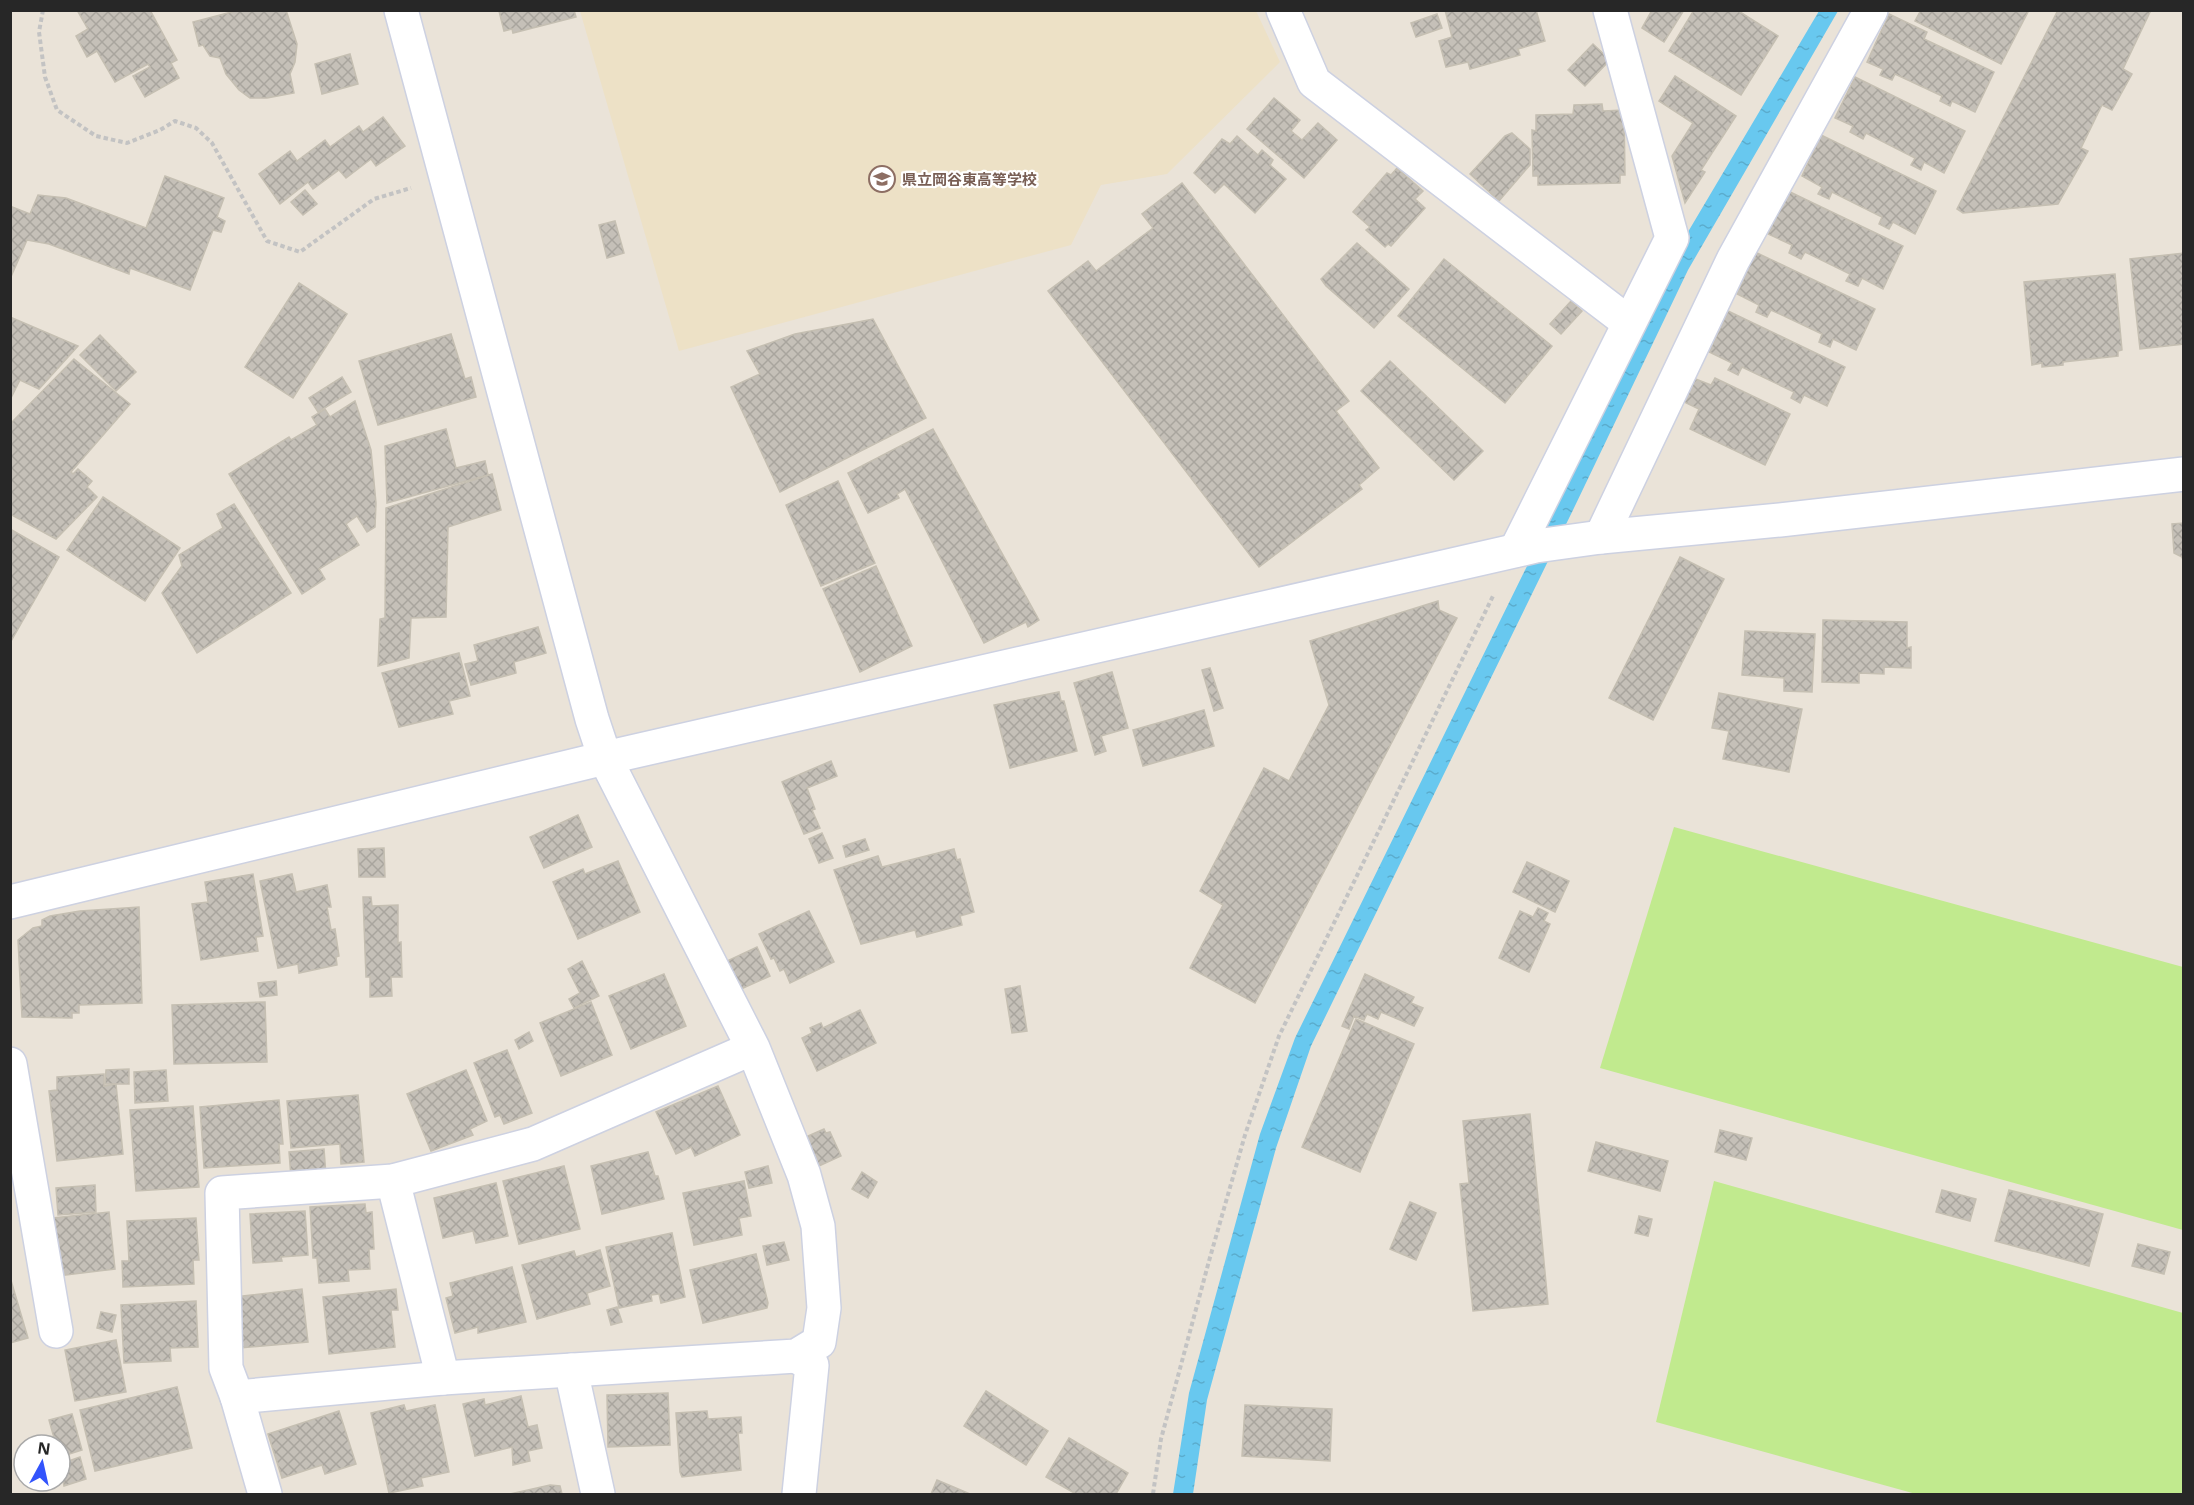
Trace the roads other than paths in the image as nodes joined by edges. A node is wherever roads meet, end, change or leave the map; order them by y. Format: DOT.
graph roads {
  1 [pos="401,10"];
  2 [pos="1283,10"];
  3 [pos="1610,10"];
  4 [pos="1871,10"];
  5 [pos="1629,323"];
  6 [pos="2184,474"];
  7 [pos="1590,538"];
  8 [pos="1526,548"];
  9 [pos="605,758"];
  10 [pos="11,902"];
  11 [pos="10,924"];
  12 [pos="753,1048"];
  13 [pos="10,1064"];
  14 [pos="393,1181"];
  15 [pos="56,1331"];
  16 [pos="796,1356"];
  17 [pos="571,1370"];
  18 [pos="443,1378"];
  19 [pos="237,1397"];
  20 [pos="266,1494"];
  21 [pos="598,1494"];
  22 [pos="799,1494"];
  1 -- 9 [label="street"];
  2 -- 5 [label="street"];
  3 -- 5 [label="street"];
  4 -- 7 [label="street"];
  5 -- 8 [label="street"];
  6 -- 7 [label="street"];
  7 -- 8 [label="street"];
  8 -- 9 [label="street"];
  9 -- 10 [label="street"];
  9 -- 12 [label="street"];
  10 -- 11 [label="street"];
  12 -- 14 [label="street"];
  12 -- 16 [label="street"];
  13 -- 15 [label="street"];
  14 -- 18 [label="street"];
  14 -- 19 [label="street"];
  16 -- 17 [label="street"];
  16 -- 22 [label="street"];
  17 -- 18 [label="street"];
  17 -- 21 [label="street"];
  18 -- 19 [label="street"];
  19 -- 20 [label="street"];
}
